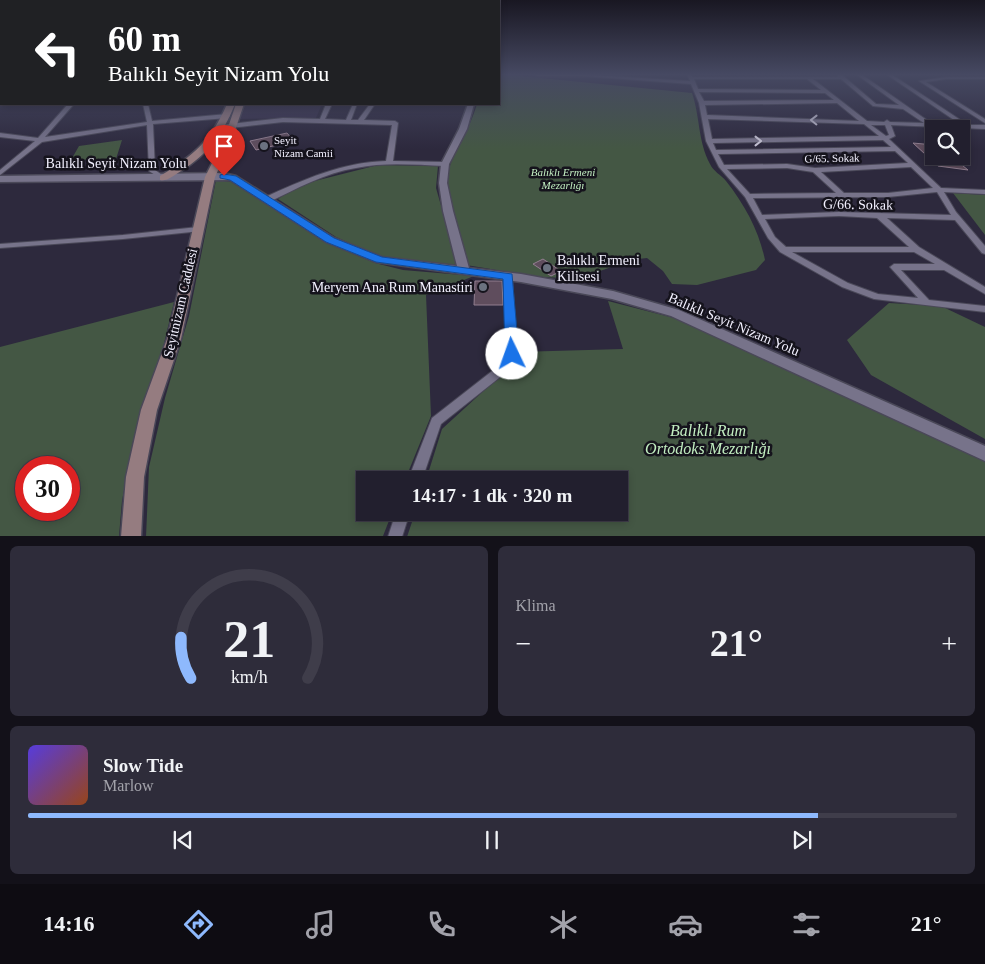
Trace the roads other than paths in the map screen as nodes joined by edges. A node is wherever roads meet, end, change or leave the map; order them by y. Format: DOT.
graph roads {
  1 [pos="700,99"];
  2 [pos="832,99"];
  3 [pos="868,99"];
  4 [pos="894,99"];
  5 [pos="926,99"];
  6 [pos="949,99"];
  7 [pos="836,102"];
  8 [pos="702,103"];
  9 [pos="70,105"];
  10 [pos="145,105"];
  11 [pos="231,105"];
  12 [pos="240,105"];
  13 [pos="328,105"];
  14 [pos="355,105"];
  15 [pos="372,105"];
  16 [pos="471,105"];
  17 [pos="905,107"];
  18 [pos="226,116"];
  19 [pos="706,117"];
  20 [pos="957,120"];
  21 [pos="322,121"];
  22 [pos="348,121"];
  23 [pos="862,121"];
  24 [pos="925,121"];
  25 [pos="985,121"];
  26 [pos="360,122"];
  27 [pos="887,122"];
  28 [pos="150,123"];
  29 [pos="925,124"];
  30 [pos="233,125"];
  31 [pos="970,126"];
  32 [pos="985,126"];
  33 [pos="222,127"];
  34 [pos="0,135"];
  35 [pos="885,138"];
  36 [pos="40,140"];
  37 [pos="709,140"];
  38 [pos="896,149"];
  39 [pos="714,152"];
  40 [pos="389,163"];
  41 [pos="445,164"];
  42 [pos="912,165"];
  43 [pos="722,166"];
  44 [pos="815,170"];
  45 [pos="0,173"];
  46 [pos="210,177"];
  47 [pos="163,178"];
  48 [pos="0,179"];
  49 [pos="939,190"];
  50 [pos="985,192"];
  51 [pos="748,196"];
  52 [pos="843,196"];
  53 [pos="266,200"];
  54 [pos="880,216"];
  55 [pos="759,217"];
  56 [pos="957,218"];
  57 [pos="198,229"];
  58 [pos="0,246"];
  59 [pos="916,249"];
  60 [pos="782,250"];
  61 [pos="985,251"];
  62 [pos="945,267"];
  63 [pos="464,270"];
  64 [pos="508,276"];
  65 [pos="985,291"];
  66 [pos="927,303"];
  67 [pos="985,309"];
  68 [pos="985,454"];
  69 [pos="418,471"];
  70 [pos="400,521"];
  71 [pos="131,536"];
  72 [pos="395,536"];
  1 -- 8 [label="street"];
  2 -- 7 [label="street"];
  3 -- 17 [label="street"];
  4 -- 17 [label="street"];
  5 -- 20 [label="street"];
  6 -- 25 [label="street"];
  7 -- 8 [label="street"];
  7 -- 23 [label="street"];
  8 -- 19 [label="street"];
  9 -- 36 [label="street"];
  10 -- 28 [label="street"];
  11 -- 18 [label="main road"];
  12 -- 30 [label="main road, Seyitnizam Caddesi"];
  13 -- 21 [label="street"];
  14 -- 22 [label="street"];
  15 -- 26 [label="street"];
  16 -- 41 [label="street"];
  17 -- 24 [label="street"];
  18 -- 28 [label="street"];
  18 -- 33 [label="main road"];
  23 -- 19 [label="street, one-way"];
  19 -- 37 [label="street"];
  21 -- 22 [label="street"];
  21 -- 30 [label="street"];
  22 -- 26 [label="street"];
  23 -- 27 [label="street"];
  23 -- 35 [label="street"];
  26 -- 40 [label="street"];
  27 -- 29 [label="street"];
  27 -- 35 [label="street"];
  28 -- 36 [label="street"];
  28 -- 47 [label="street"];
  30 -- 33 [label="street"];
  30 -- 46 [label="main road, Seyitnizam Caddesi"];
  31 -- 32 [label="street"];
  33 -- 47 [label="main road"];
  34 -- 36 [label="street"];
  37 -- 35 [label="street, one-way"];
  35 -- 38 [label="street"];
  36 -- 45 [label="street"];
  37 -- 39 [label="street"];
  38 -- 39 [label="street"];
  38 -- 42 [label="street"];
  39 -- 43 [label="street"];
  40 -- 41 [label="street"];
  40 -- 53 [label="street"];
  41 -- 63 [label="street"];
  42 -- 44 [label="street, G/65. Sokak"];
  42 -- 49 [label="street"];
  43 -- 44 [label="street, G/65. Sokak"];
  43 -- 51 [label="street"];
  44 -- 52 [label="street"];
  46 -- 47 [label="street, Balıklı Seyit Nizam Yolu"];
  46 -- 53 [label="street, Balıklı Seyit Nizam Yolu"];
  46 -- 57 [label="main road, Seyitnizam Caddesi"];
  47 -- 48 [label="street, Balıklı Seyit Nizam Yolu"];
  49 -- 50 [label="street"];
  49 -- 52 [label="street"];
  49 -- 56 [label="street"];
  51 -- 52 [label="street"];
  51 -- 55 [label="street"];
  53 -- 63 [label="street, Balıklı Seyit Nizam Yolu"];
  54 -- 55 [label="street, G/66. Sokak"];
  54 -- 56 [label="street, G/66. Sokak"];
  54 -- 59 [label="street"];
  55 -- 60 [label="street"];
  56 -- 61 [label="street"];
  57 -- 58 [label="street"];
  57 -- 71 [label="main road, Seyitnizam Caddesi"];
  59 -- 60 [label="street"];
  59 -- 62 [label="street"];
  60 -- 66 [label="street"];
  62 -- 65 [label="street"];
  62 -- 66 [label="street"];
  63 -- 64 [label="street, Balıklı Seyit Nizam Yolu"];
  64 -- 68 [label="street, Balıklı Seyit Nizam Yolu"];
  64 -- 69 [label="street"];
  66 -- 67 [label="street"];
  70 -- 72 [label="street"];
}
